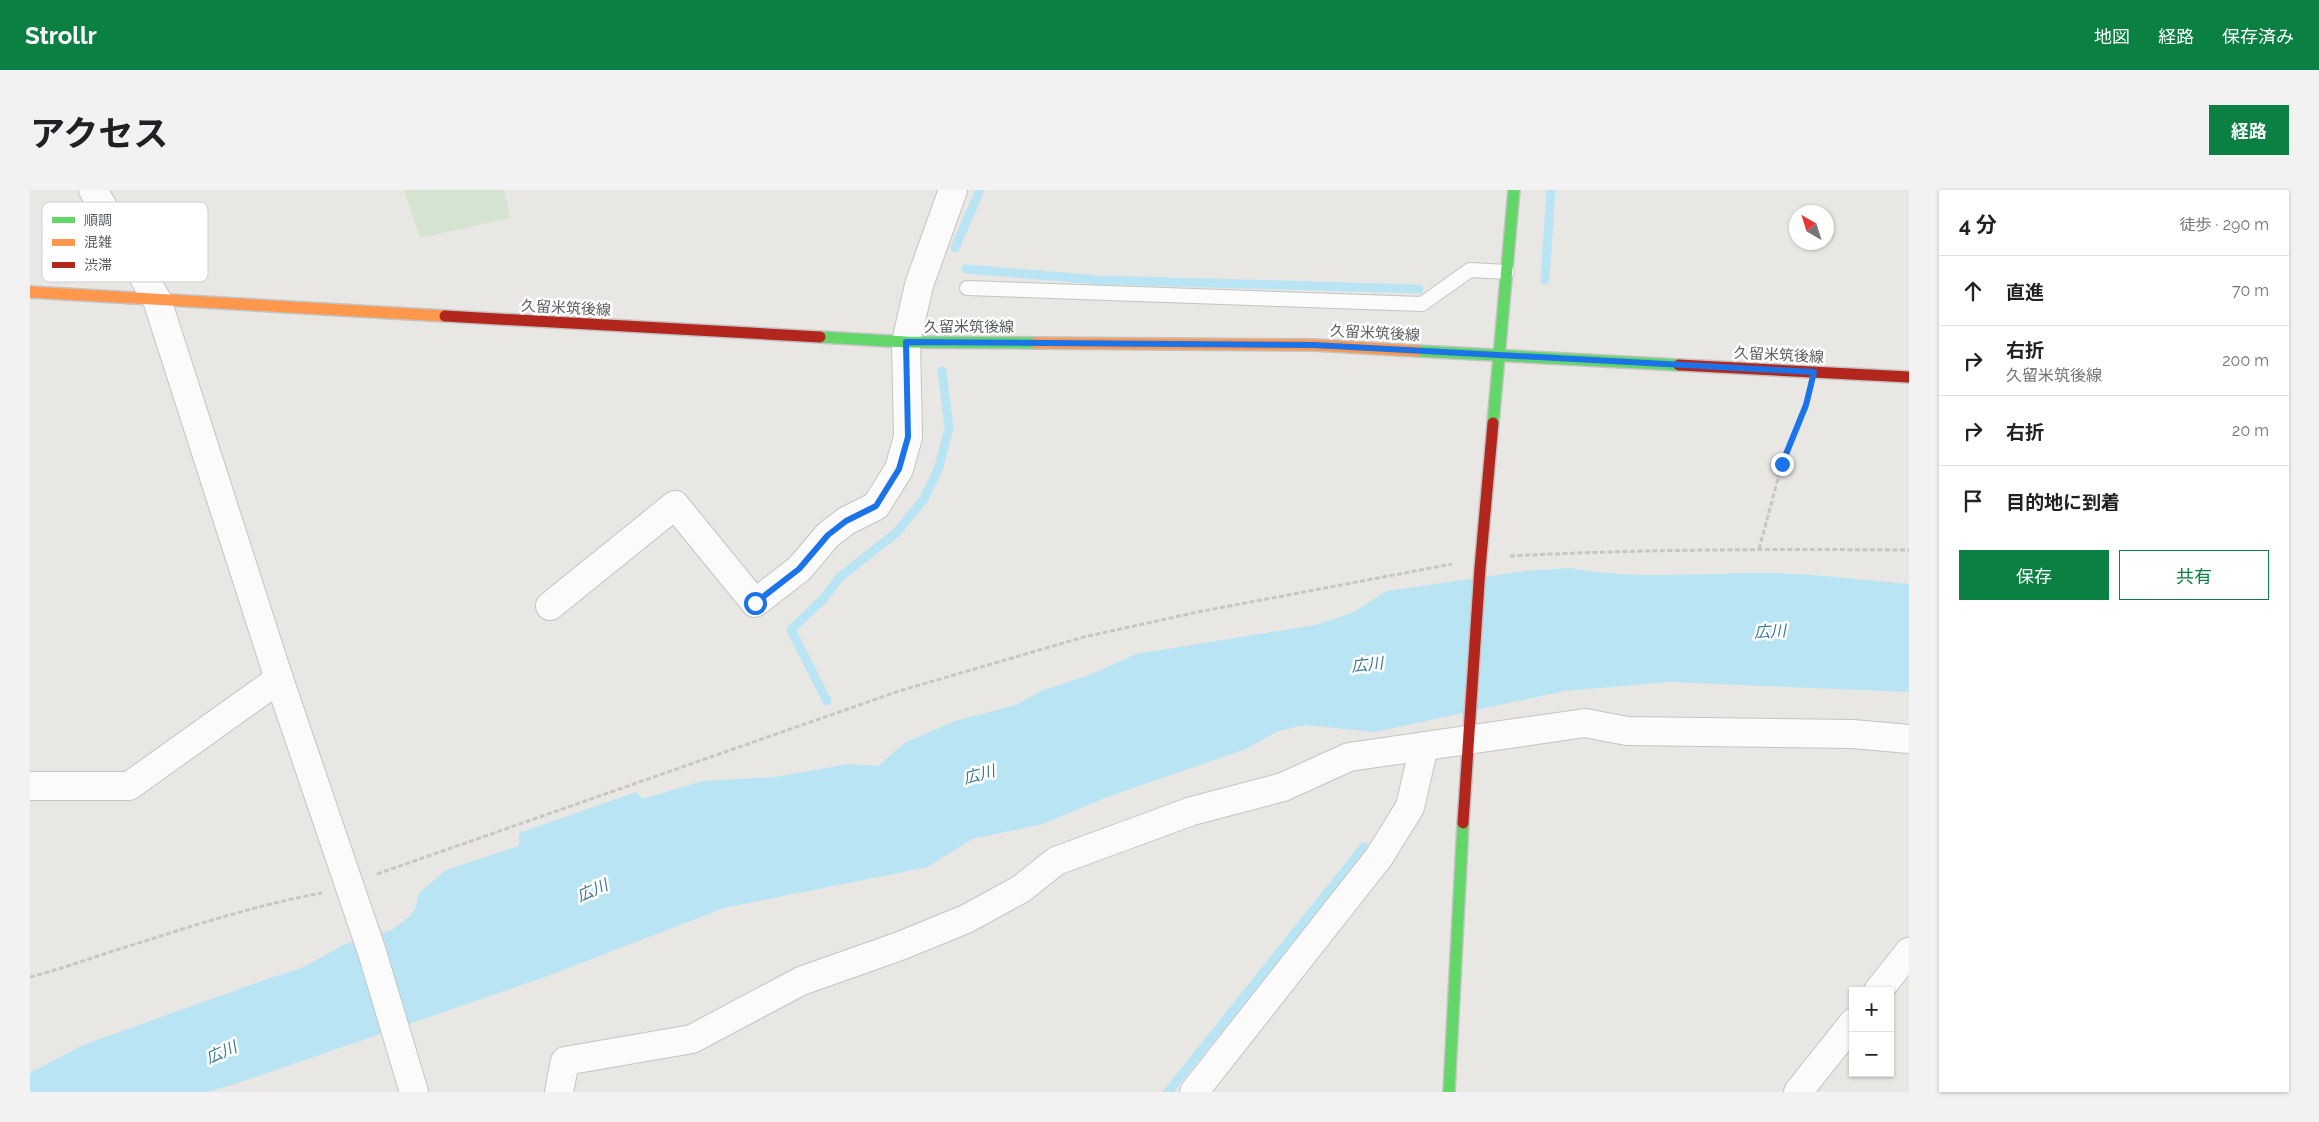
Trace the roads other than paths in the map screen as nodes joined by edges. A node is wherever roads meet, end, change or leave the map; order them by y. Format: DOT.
graph roads {
  1 [pos="94,190"];
  2 [pos="953,190"];
  3 [pos="1514,190"];
  4 [pos="101,202"];
  5 [pos="1507,272"];
  6 [pos="147,282"];
  7 [pos="967,288"];
  8 [pos="30,292"];
  9 [pos="157,300"];
  10 [pos="906,342"];
  11 [pos="1499,354"];
  12 [pos="1909,377"];
  13 [pos="550,606"];
  14 [pos="278,679"];
  15 [pos="1469,732"];
  16 [pos="1909,739"];
  17 [pos="1424,746"];
  18 [pos="30,786"];
  19 [pos="1909,952"];
  20 [pos="1881,987"];
  21 [pos="1849,1028"];
  22 [pos="414,1092"];
  23 [pos="559,1092"];
  24 [pos="1194,1092"];
  25 [pos="1450,1092"];
  26 [pos="1798,1092"];
  1 -- 4 [label="street"];
  2 -- 10 [label="street"];
  3 -- 5 [label="main road"];
  5 -- 7 [label="lane"];
  5 -- 11 [label="main road"];
  6 -- 9 [label="street"];
  8 -- 9 [label="main road, 久留米筑後線"];
  9 -- 10 [label="main road, 久留米筑後線"];
  9 -- 14 [label="street"];
  10 -- 11 [label="main road, 久留米筑後線"];
  10 -- 13 [label="street"];
  11 -- 12 [label="main road, 久留米筑後線"];
  11 -- 15 [label="main road"];
  14 -- 18 [label="street"];
  14 -- 22 [label="street"];
  15 -- 16 [label="street"];
  15 -- 17 [label="street"];
  15 -- 25 [label="main road"];
  17 -- 23 [label="street"];
  17 -- 24 [label="street"];
  19 -- 20 [label="street"];
  21 -- 26 [label="street"];
}
